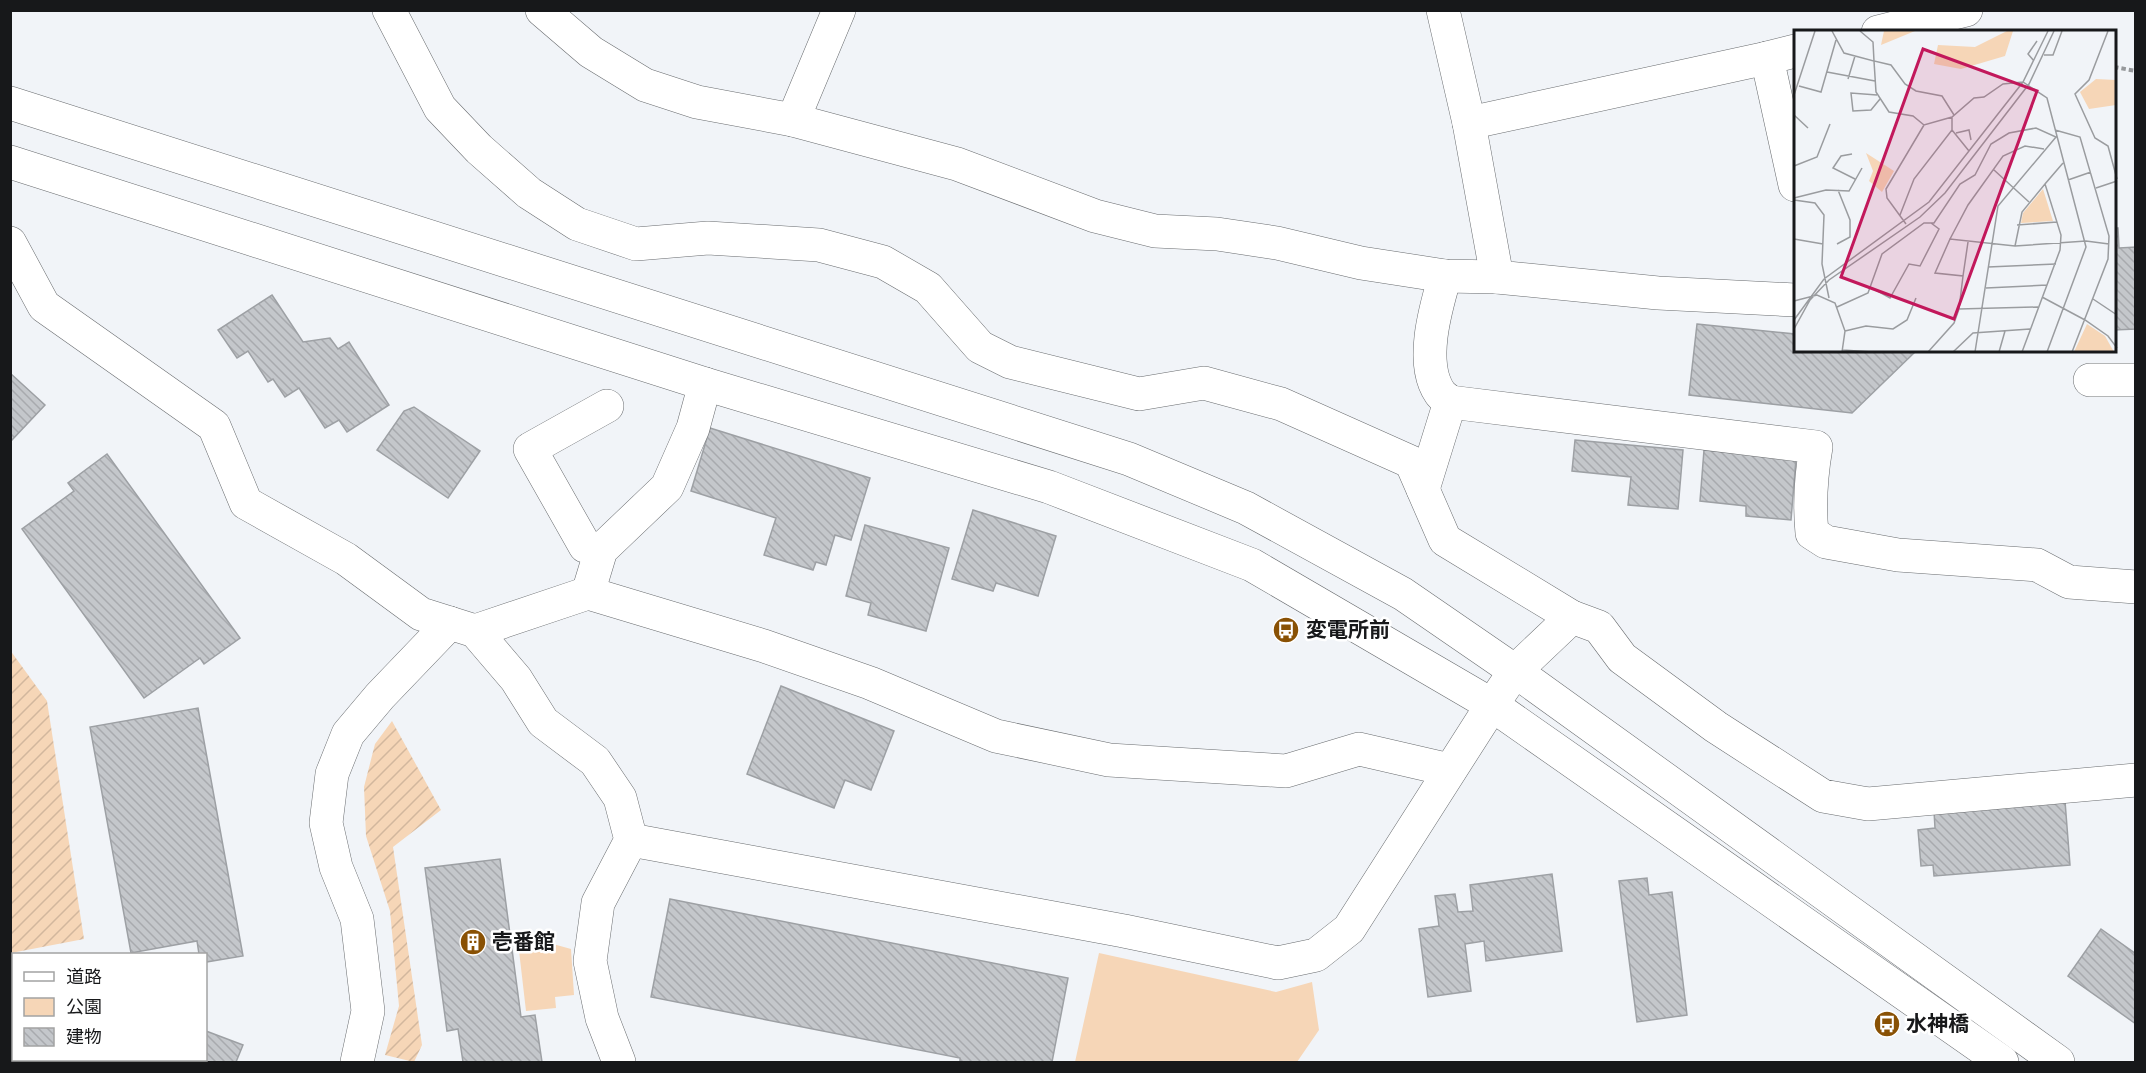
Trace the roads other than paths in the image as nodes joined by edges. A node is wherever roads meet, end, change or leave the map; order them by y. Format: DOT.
graph roads {
  1 [pos="389,10"];
  2 [pos="542,10"];
  3 [pos="839,10"];
  4 [pos="1443,10"];
  5 [pos="1966,10"];
  6 [pos="1886,30"];
  7 [pos="1781,55"];
  8 [pos="10,103"];
  9 [pos="793,120"];
  10 [pos="1469,123"];
  11 [pos="10,162"];
  12 [pos="1794,175"];
  13 [pos="10,243"];
  14 [pos="1445,276"];
  15 [pos="1497,277"];
  16 [pos="1794,300"];
  17 [pos="2090,380"];
  18 [pos="2136,380"];
  19 [pos="705,384"];
  20 [pos="1450,402"];
  21 [pos="607,406"];
  22 [pos="1423,489"];
  23 [pos="601,550"];
  24 [pos="2136,587"];
  25 [pos="588,593"];
  26 [pos="1572,616"];
  27 [pos="463,627"];
  28 [pos="1515,671"];
  29 [pos="1492,705"];
  30 [pos="1450,770"];
  31 [pos="2136,780"];
  32 [pos="631,840"];
  33 [pos="357,1062"];
  34 [pos="619,1062"];
  35 [pos="2002,1062"];
  36 [pos="2058,1062"];
  1 -- 22 [label="street"];
  2 -- 9 [label="street"];
  3 -- 9 [label="street"];
  4 -- 10 [label="street"];
  5 -- 6 [label="street"];
  7 -- 10 [label="street"];
  7 -- 12 [label="street"];
  8 -- 28 [label="street"];
  9 -- 14 [label="street"];
  10 -- 15 [label="street"];
  11 -- 19 [label="street"];
  13 -- 27 [label="street"];
  14 -- 15 [label="street"];
  14 -- 20 [label="street"];
  15 -- 16 [label="street"];
  17 -- 18 [label="street"];
  19 -- 23 [label="street"];
  19 -- 29 [label="street"];
  20 -- 22 [label="street"];
  20 -- 24 [label="street"];
  21 -- 23 [label="street"];
  22 -- 26 [label="street"];
  23 -- 25 [label="street"];
  25 -- 27 [label="street"];
  25 -- 30 [label="street"];
  26 -- 28 [label="street"];
  26 -- 31 [label="street"];
  27 -- 32 [label="street"];
  27 -- 33 [label="street"];
  28 -- 29 [label="street"];
  28 -- 36 [label="street"];
  29 -- 30 [label="street"];
  29 -- 35 [label="street"];
  30 -- 32 [label="street"];
  32 -- 34 [label="street"];
}
